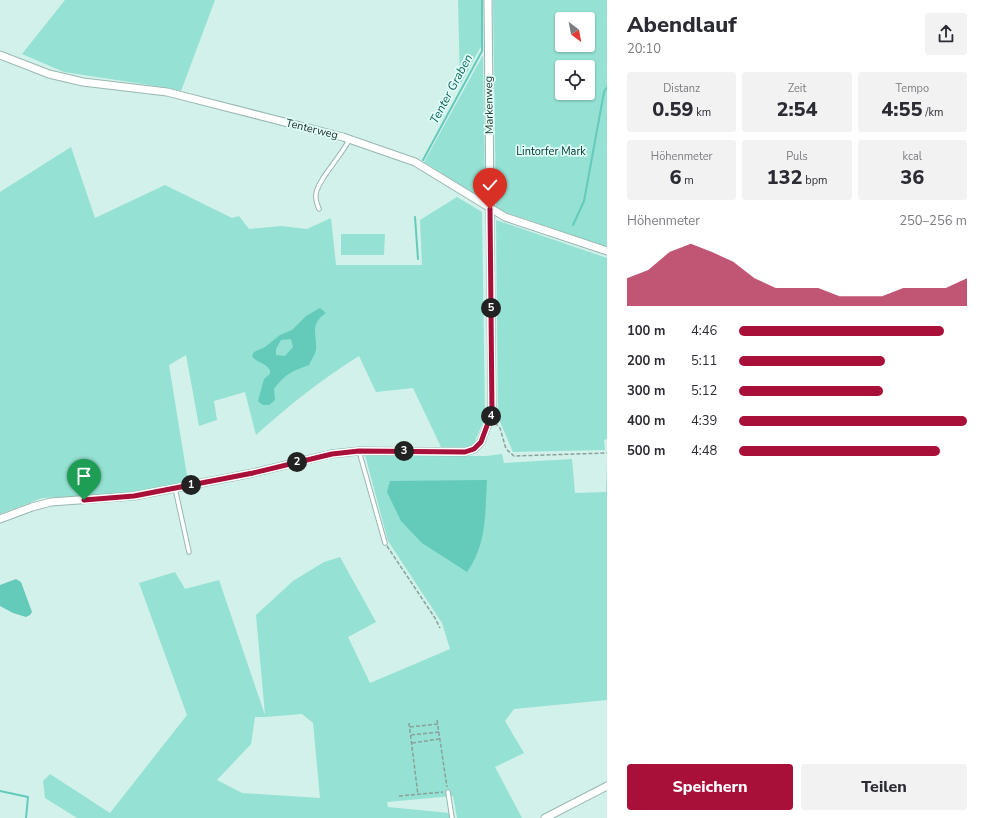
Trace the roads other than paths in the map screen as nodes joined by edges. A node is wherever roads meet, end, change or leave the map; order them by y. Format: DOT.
graph roads {
  1 [pos="488,0"];
  2 [pos="0,55"];
  3 [pos="349,140"];
  4 [pos="319,209"];
  5 [pos="490,209"];
  6 [pos="607,251"];
  7 [pos="359,451"];
  8 [pos="175,488"];
  9 [pos="0,519"];
  10 [pos="385,543"];
  11 [pos="189,552"];
  12 [pos="607,786"];
  13 [pos="448,792"];
  14 [pos="452,818"];
  15 [pos="545,818"];
  1 -- 5 [label="street, Markenweg"];
  2 -- 3 [label="street, Tenterweg"];
  3 -- 4 [label="lane"];
  3 -- 5 [label="street, Tenterweg"];
  5 -- 6 [label="street, Tenterweg"];
  5 -- 7 [label="street, Markenweg"];
  7 -- 8 [label="street"];
  7 -- 10 [label="lane"];
  8 -- 9 [label="street"];
  8 -- 11 [label="lane"];
  12 -- 15 [label="street"];
  13 -- 14 [label="lane"];
}
